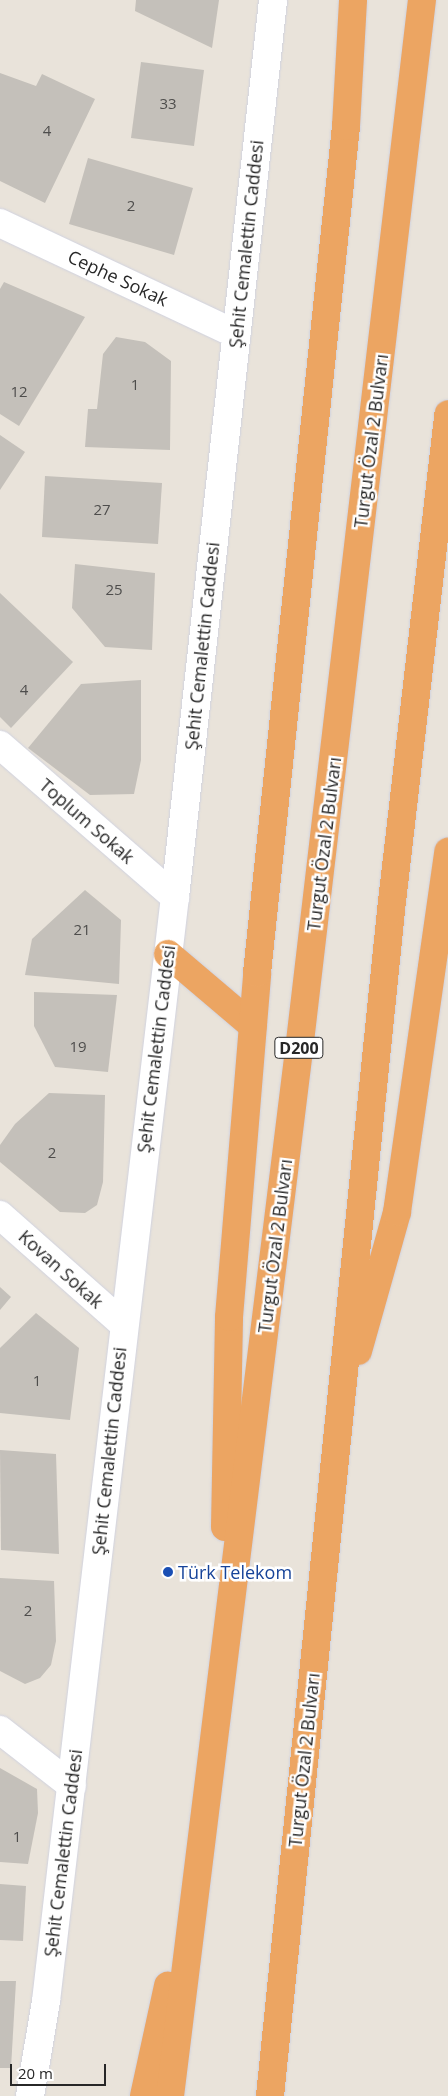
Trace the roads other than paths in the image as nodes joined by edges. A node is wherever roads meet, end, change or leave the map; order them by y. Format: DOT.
graph roads {
  1 [pos="273,0"];
  2 [pos="355,0"];
  3 [pos="422,0"];
  4 [pos="0,223"];
  5 [pos="236,334"];
  6 [pos="448,414"];
  7 [pos="0,745"];
  8 [pos="448,852"];
  9 [pos="175,897"];
  10 [pos="441,945"];
  11 [pos="168,954"];
  12 [pos="253,1026"];
  13 [pos="0,1215"];
  14 [pos="123,1324"];
  15 [pos="338,1424"];
  16 [pos="220,1686"];
  17 [pos="0,1730"];
  18 [pos="72,1786"];
  19 [pos="204,1823"];
  20 [pos="30,2096"];
  21 [pos="144,2096"];
  22 [pos="170,2096"];
  23 [pos="270,2096"];
  1 -- 5 [label="street, Şehit Cemalettin Caddesi"];
  2 -- 12 [label="highway, Turgut Özal 2 Bulvarı"];
  3 -- 16 [label="highway, Turgut Özal 2 Bulvarı / D200"];
  4 -- 5 [label="street, Cephe Sokak"];
  5 -- 9 [label="street, Şehit Cemalettin Caddesi"];
  6 -- 15 [label="highway, Turgut Özal 2 Bulvarı"];
  7 -- 9 [label="street, Toplum Sokak"];
  8 -- 10 [label="highway, Turgut Özal 2 Bulvarı"];
  9 -- 11 [label="street, Şehit Cemalettin Caddesi"];
  10 -- 15 [label="highway, Turgut Özal 2 Bulvarı"];
  11 -- 12 [label="highway"];
  11 -- 14 [label="street, Şehit Cemalettin Caddesi"];
  12 -- 16 [label="highway, Turgut Özal 2 Bulvarı"];
  13 -- 14 [label="street, Kovan Sokak"];
  14 -- 18 [label="street, Şehit Cemalettin Caddesi"];
  15 -- 23 [label="highway, Turgut Özal 2 Bulvarı"];
  16 -- 19 [label="highway, Turgut Özal 2 Bulvarı / D200"];
  17 -- 18 [label="street"];
  18 -- 20 [label="street, Şehit Cemalettin Caddesi"];
  19 -- 21 [label="highway"];
  19 -- 22 [label="highway, Turgut Özal 2 Bulvarı / D200"];
}
